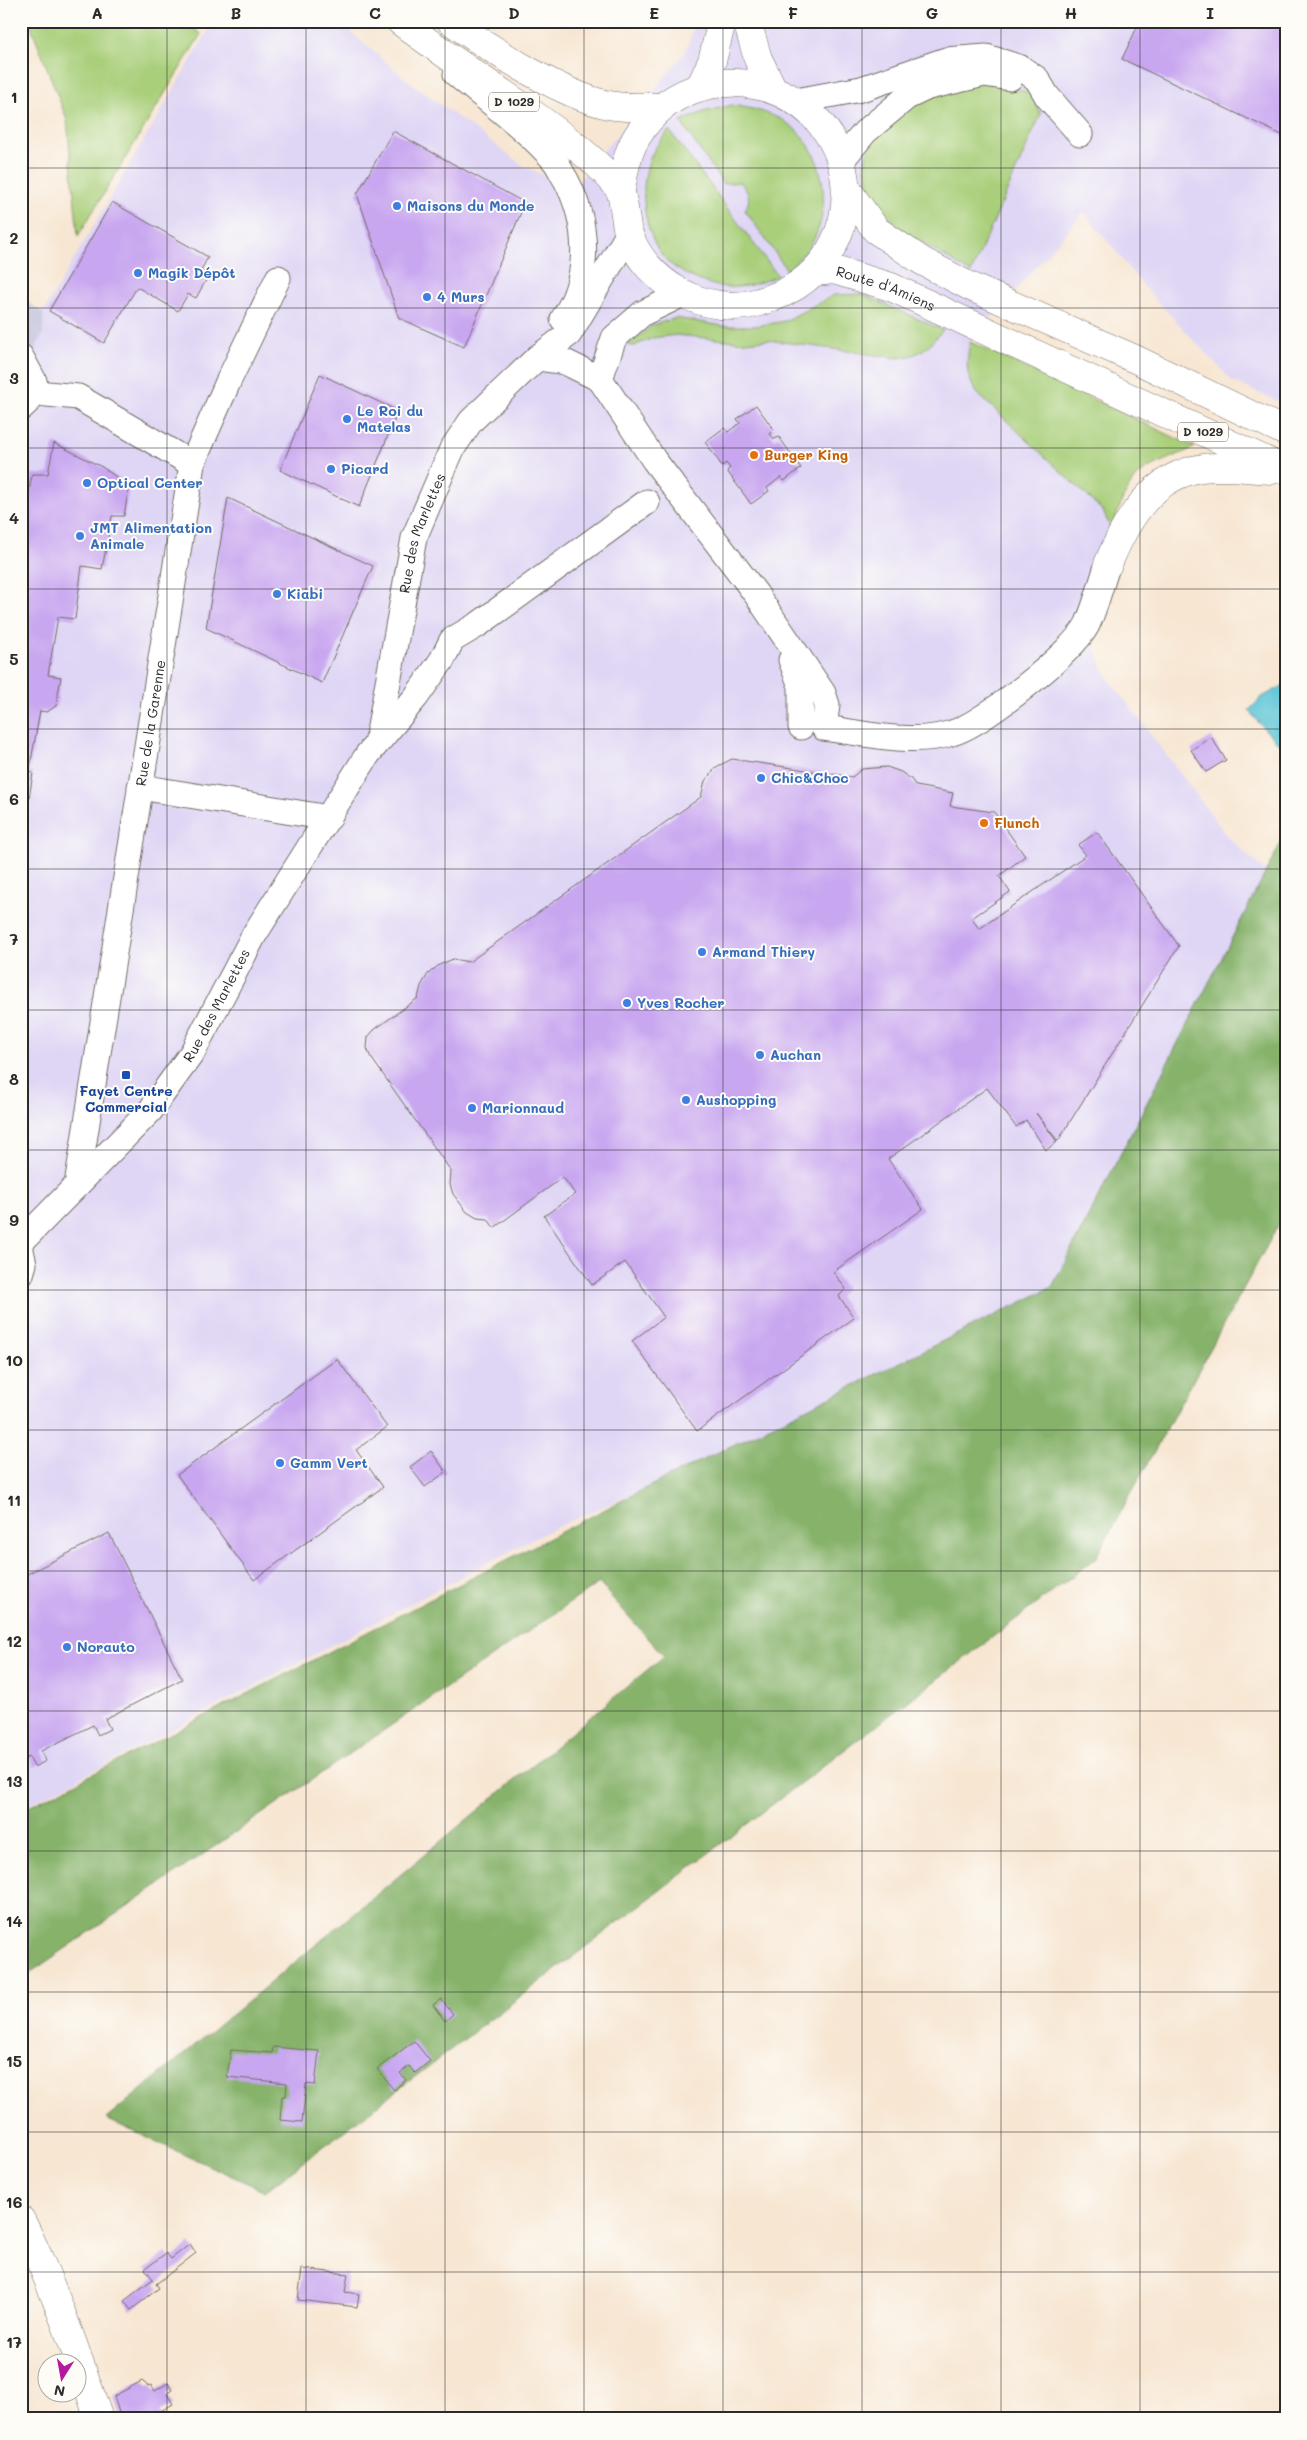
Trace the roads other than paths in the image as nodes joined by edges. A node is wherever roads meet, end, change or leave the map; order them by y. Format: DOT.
graph roads {
  1 [pos="400,21"];
  2 [pos="451,21"];
  3 [pos="722,21"];
  4 [pos="747,21"];
  5 [pos="426,41"];
  6 [pos="700,87"];
  7 [pos="784,95"];
  8 [pos="1047,96"];
  9 [pos="662,107"];
  10 [pos="1080,134"];
  11 [pos="841,160"];
  12 [pos="846,188"];
  13 [pos="621,191"];
  14 [pos="629,233"];
  15 [pos="815,272"];
  16 [pos="278,278"];
  17 [pos="683,294"];
  18 [pos="21,357"];
  19 [pos="537,358"];
  20 [pos="600,379"];
  21 [pos="29,400"];
  22 [pos="1286,432"];
  23 [pos="654,460"];
  24 [pos="192,464"];
  25 [pos="1286,471"];
  26 [pos="646,502"];
  27 [pos="1108,564"];
  28 [pos="812,728"];
  29 [pos="378,742"];
  30 [pos="140,787"];
  31 [pos="329,818"];
  32 [pos="77,1185"];
  33 [pos="21,1242"];
  34 [pos="21,1250"];
  35 [pos="21,1274"];
  36 [pos="24,2224"];
  37 [pos="99,2419"];
  1 -- 5 [label="main road, D 1029"];
  2 -- 9 [label="main road, D 1029"];
  3 -- 6 [label="main road"];
  4 -- 7 [label="main road"];
  5 -- 13 [label="main road, D 1029"];
  5 -- 19 [label="street"];
  6 -- 7 [label="main road"];
  6 -- 9 [label="main road"];
  7 -- 8 [label="street"];
  7 -- 11 [label="main road"];
  8 -- 10 [label="street"];
  8 -- 11 [label="street"];
  9 -- 13 [label="main road"];
  11 -- 12 [label="main road"];
  12 -- 15 [label="main road"];
  12 -- 22 [label="main road, D 1029"];
  13 -- 14 [label="main road"];
  14 -- 17 [label="main road"];
  14 -- 19 [label="street"];
  15 -- 17 [label="main road"];
  15 -- 25 [label="main road, Route d'Amiens / D 1029"];
  16 -- 24 [label="street, Rue de la Garenne"];
  17 -- 20 [label="street"];
  18 -- 21 [label="street"];
  19 -- 20 [label="street"];
  19 -- 29 [label="street, Rue des Marlettes"];
  20 -- 23 [label="street"];
  21 -- 24 [label="street"];
  23 -- 26 [label="street"];
  23 -- 28 [label="street"];
  24 -- 30 [label="street, Rue de la Garenne"];
  25 -- 27 [label="main road"];
  26 -- 28 [label="street"];
  26 -- 29 [label="street, Rue des Marlettes"];
  27 -- 28 [label="street"];
  29 -- 31 [label="street, Rue des Marlettes"];
  30 -- 31 [label="street"];
  30 -- 32 [label="street, Rue de la Garenne"];
  31 -- 32 [label="street, Rue des Marlettes"];
  32 -- 33 [label="street, Rue des Marlettes"];
  34 -- 35 [label="street"];
  36 -- 37 [label="main road"];
}
